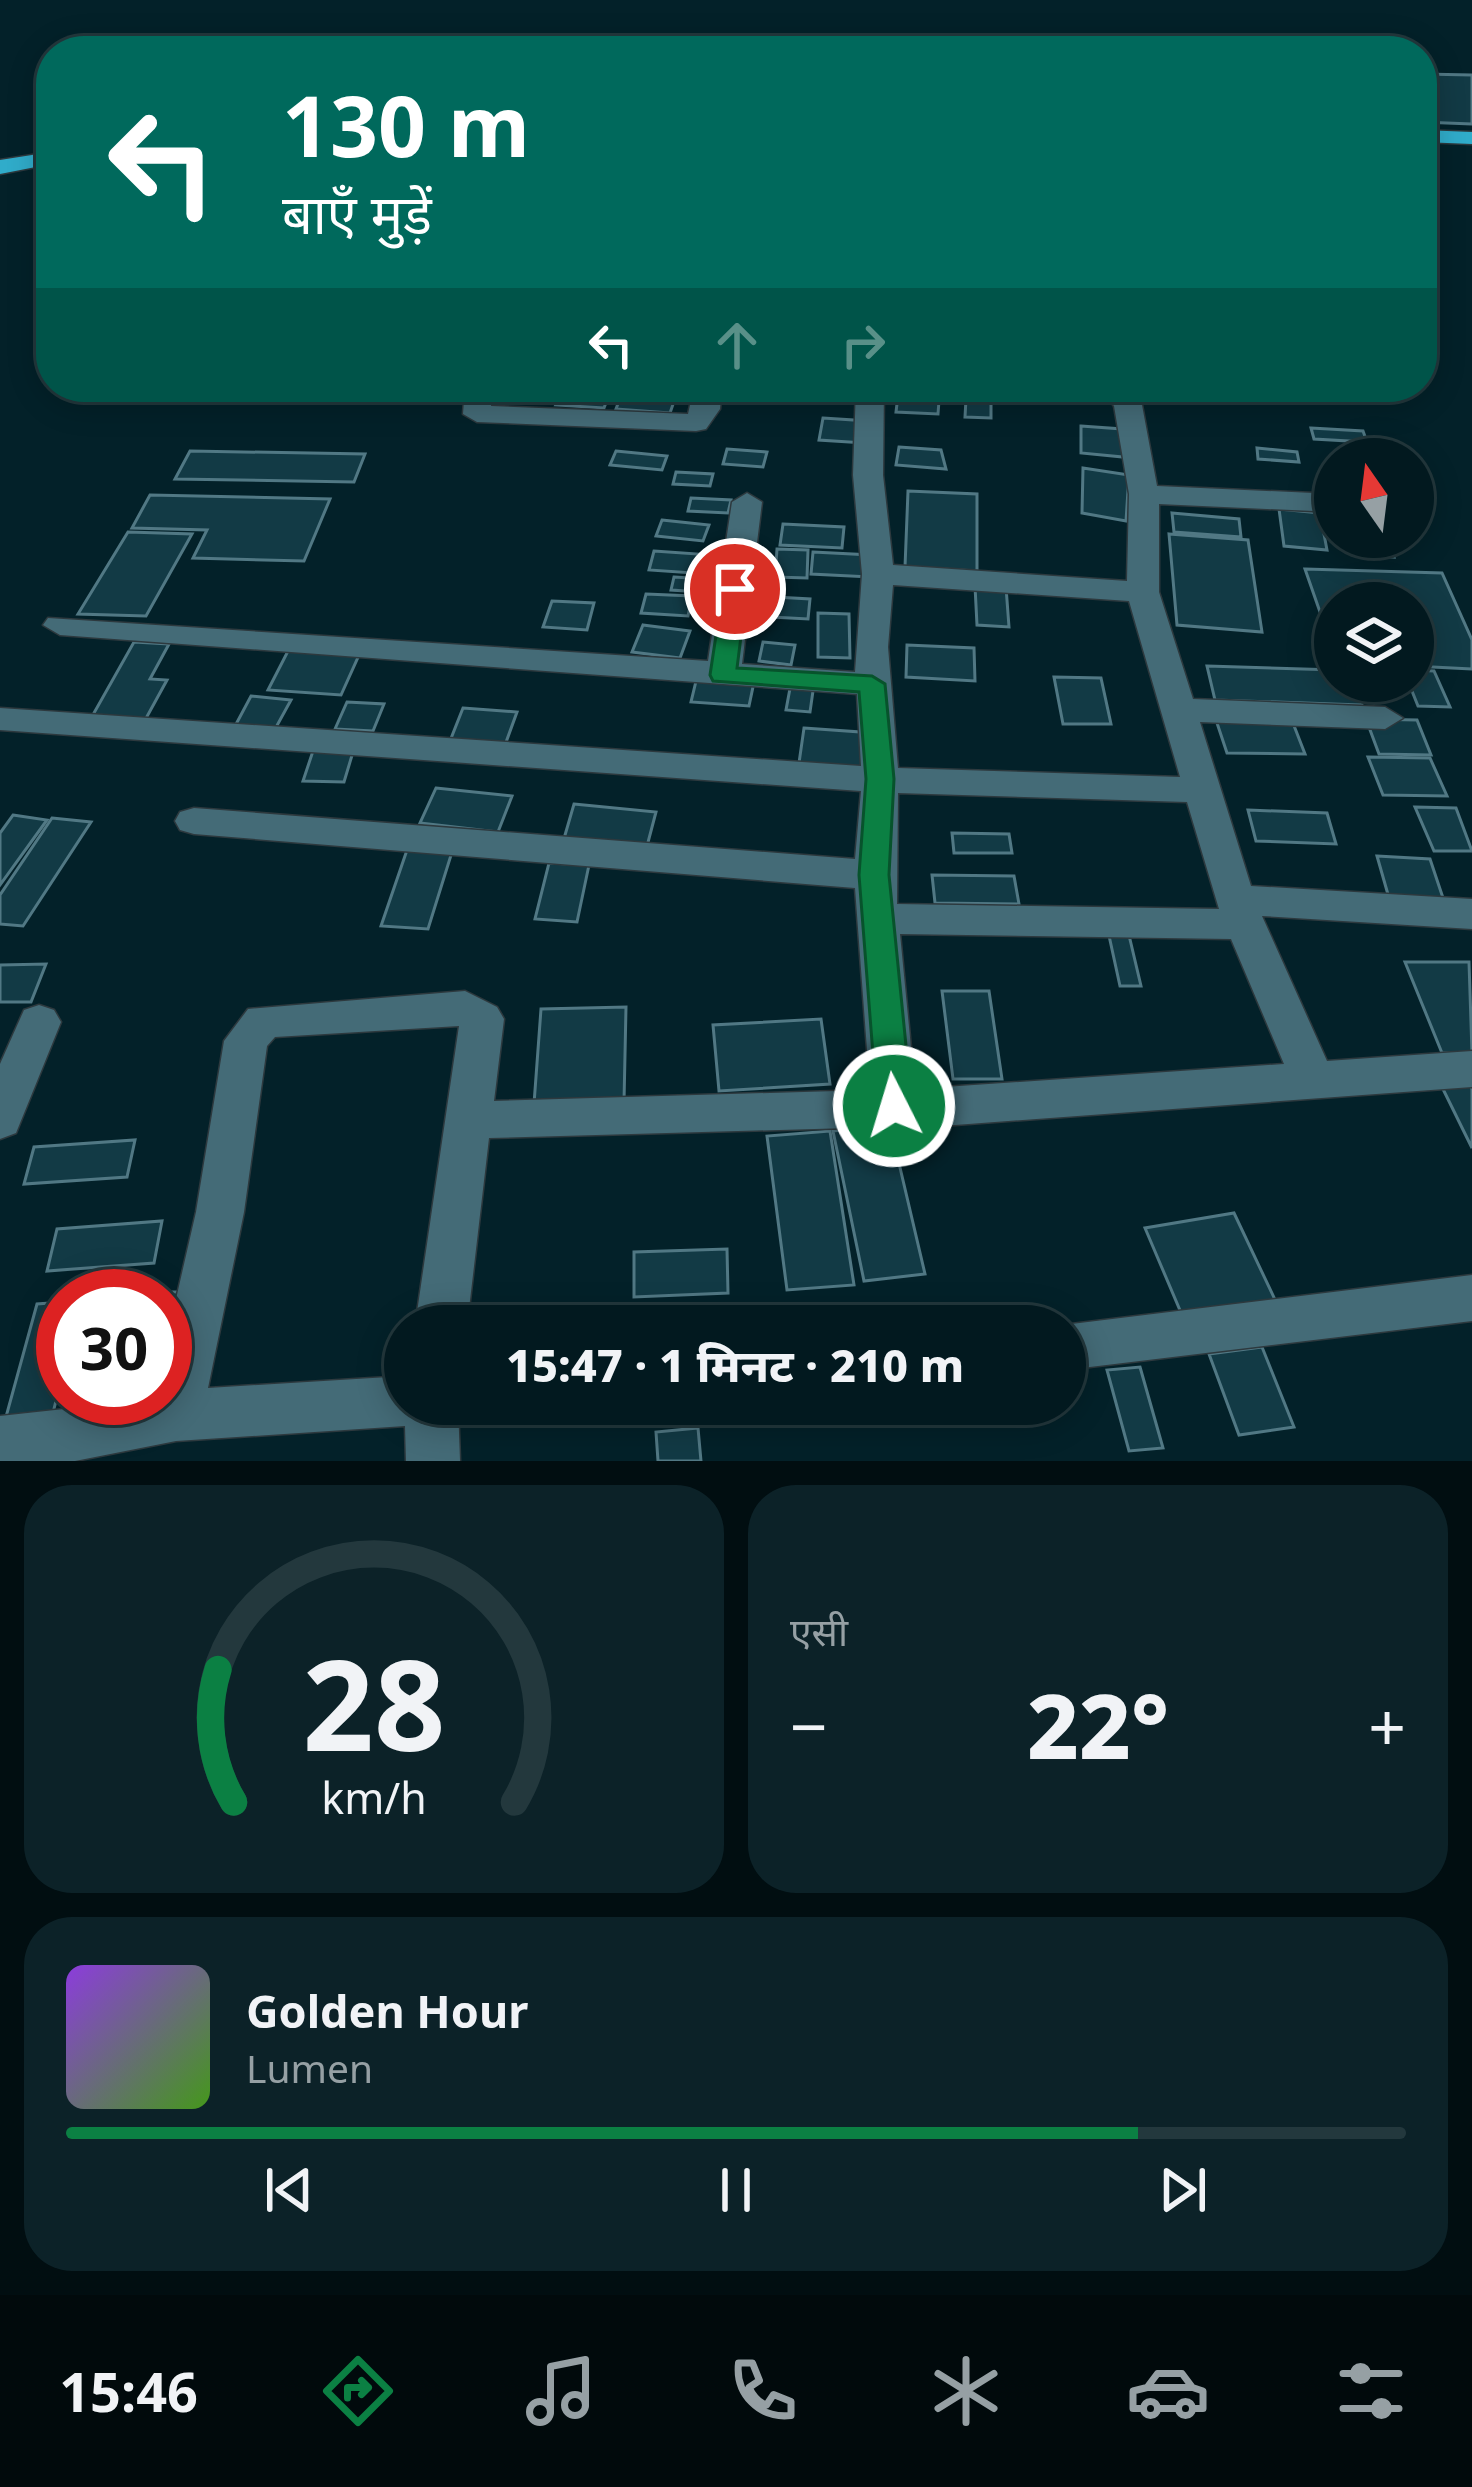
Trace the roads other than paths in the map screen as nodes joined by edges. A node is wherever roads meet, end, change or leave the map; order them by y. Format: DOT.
graph roads {
  1 [pos="1437,133"];
  2 [pos="1472,134"];
  3 [pos="36,151"];
  4 [pos="0,157"];
  5 [pos="36,161"];
  6 [pos="0,167"];
  7 [pos="478,402"];
  8 [pos="707,402"];
  9 [pos="870,402"];
  10 [pos="1125,402"];
  11 [pos="1144,494"];
  12 [pos="747,502"];
  13 [pos="1314,502"];
  14 [pos="878,574"];
  15 [pos="1143,592"];
  16 [pos="60,625"];
  17 [pos="723,675"];
  18 [pos="872,684"];
  19 [pos="1178,710"];
  20 [pos="1385,718"];
  21 [pos="0,719"];
  22 [pos="880,779"];
  23 [pos="1200,790"];
  24 [pos="194,821"];
  25 [pos="874,875"];
  26 [pos="1240,912"];
  27 [pos="1472,914"];
  28 [pos="878,919"];
  29 [pos="39,1022"];
  30 [pos="1472,1069"];
  31 [pos="1312,1078"];
  32 [pos="894,1106"];
  33 [pos="0,1120"];
  34 [pos="470,1120"];
  35 [pos="1472,1298"];
  36 [pos="444,1305"];
  37 [pos="192,1342"];
  38 [pos="1086,1344"];
  39 [pos="384,1402"];
  40 [pos="192,1415"];
  41 [pos="128,1425"];
  42 [pos="432,1425"];
  43 [pos="0,1442"];
  44 [pos="433,1461"];
  1 -- 2 [label="highway"];
  3 -- 4 [label="highway"];
  5 -- 6 [label="highway"];
  7 -- 8 [label="street"];
  9 -- 14 [label="street"];
  10 -- 11 [label="street"];
  11 -- 13 [label="street"];
  11 -- 15 [label="street"];
  12 -- 17 [label="street"];
  14 -- 15 [label="street"];
  14 -- 18 [label="street"];
  15 -- 19 [label="street"];
  16 -- 17 [label="street"];
  17 -- 18 [label="street"];
  18 -- 22 [label="street"];
  19 -- 20 [label="street"];
  19 -- 23 [label="street"];
  21 -- 22 [label="street"];
  22 -- 23 [label="street"];
  22 -- 25 [label="street"];
  23 -- 26 [label="street"];
  24 -- 25 [label="street"];
  25 -- 28 [label="street"];
  26 -- 27 [label="street"];
  26 -- 28 [label="street"];
  26 -- 31 [label="street"];
  28 -- 32 [label="street"];
  29 -- 33 [label="street"];
  30 -- 31 [label="street"];
  31 -- 32 [label="street"];
  32 -- 34 [label="street"];
  34 -- 36 [label="street"];
  34 -- 37 [label="street"];
  35 -- 38 [label="street"];
  39 -- 40 [label="street"];
  41 -- 43 [label="street"];
  42 -- 44 [label="street"];
}
